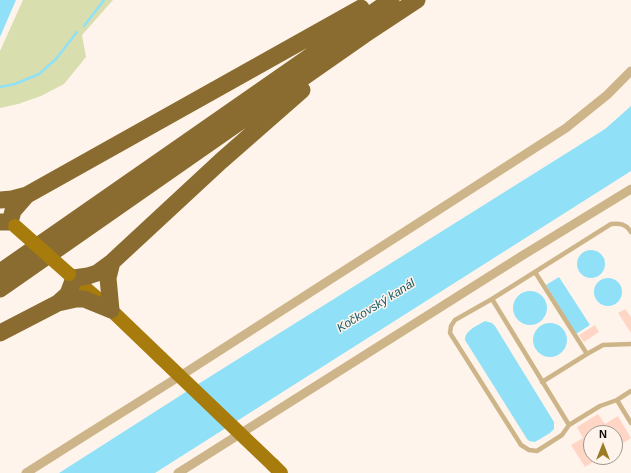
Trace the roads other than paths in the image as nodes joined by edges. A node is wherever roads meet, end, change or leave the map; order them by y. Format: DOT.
graph roads {
  1 [pos="375,0"];
  2 [pos="391,0"];
  3 [pos="417,0"];
  4 [pos="364,35"];
  5 [pos="631,71"];
  6 [pos="631,189"];
  7 [pos="27,195"];
  8 [pos="0,200"];
  9 [pos="6,221"];
  10 [pos="631,232"];
  11 [pos="112,262"];
  12 [pos="0,272"];
  13 [pos="535,272"];
  14 [pos="72,276"];
  15 [pos="0,289"];
  16 [pos="492,299"];
  17 [pos="58,303"];
  18 [pos="111,310"];
  19 [pos="0,333"];
  20 [pos="631,344"];
  21 [pos="587,354"];
  22 [pos="542,382"];
  23 [pos="631,391"];
  24 [pos="617,400"];
  25 [pos="631,424"];
  26 [pos="569,425"];
  27 [pos="277,469"];
  28 [pos="26,473"];
  29 [pos="178,473"];
  1 -- 7 [label="highway"];
  2 -- 12 [label="highway"];
  3 -- 4 [label="highway"];
  4 -- 11 [label="highway"];
  4 -- 15 [label="highway"];
  5 -- 28 [label="street"];
  6 -- 29 [label="street"];
  7 -- 8 [label="highway"];
  7 -- 9 [label="highway"];
  9 -- 14 [label="main road, bridge"];
  10 -- 13 [label="lane"];
  11 -- 14 [label="highway"];
  11 -- 18 [label="highway"];
  13 -- 16 [label="lane"];
  13 -- 21 [label="lane"];
  14 -- 17 [label="highway"];
  14 -- 18 [label="main road"];
  16 -- 22 [label="lane"];
  16 -- 26 [label="lane"];
  17 -- 18 [label="highway"];
  17 -- 19 [label="highway"];
  18 -- 27 [label="main road, bridge"];
  20 -- 21 [label="lane"];
  21 -- 22 [label="lane"];
  22 -- 26 [label="lane"];
  23 -- 24 [label="lane"];
  24 -- 25 [label="lane"];
  24 -- 26 [label="lane"];
}
